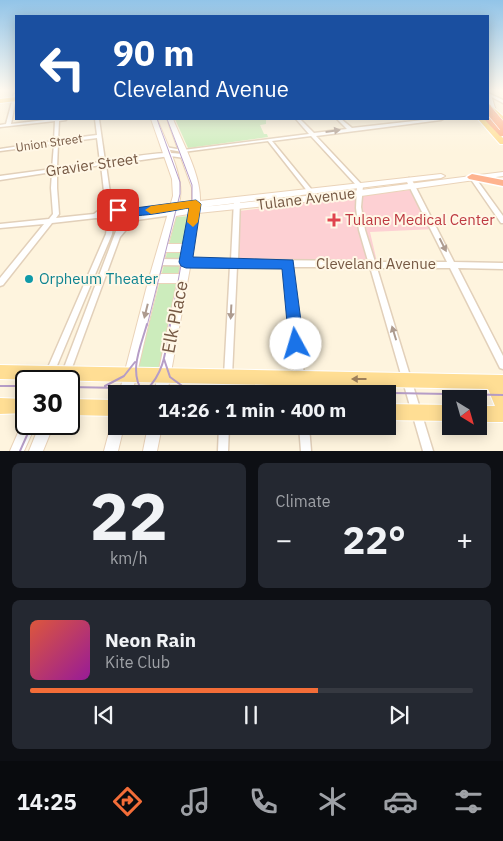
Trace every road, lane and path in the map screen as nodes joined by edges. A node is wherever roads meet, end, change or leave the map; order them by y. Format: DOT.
graph roads {
  1 [pos="11,111"];
  2 [pos="491,112"];
  3 [pos="49,120"];
  4 [pos="57,120"];
  5 [pos="97,120"];
  6 [pos="154,120"];
  7 [pos="170,120"];
  8 [pos="299,120"];
  9 [pos="339,120"];
  10 [pos="432,120"];
  11 [pos="483,120"];
  12 [pos="503,120"];
  13 [pos="8,125"];
  14 [pos="0,126"];
  15 [pos="500,127"];
  16 [pos="350,129"];
  17 [pos="174,130"];
  18 [pos="159,132"];
  19 [pos="312,134"];
  20 [pos="503,134"];
  21 [pos="99,136"];
  22 [pos="269,140"];
  23 [pos="56,142"];
  24 [pos="503,142"];
  25 [pos="0,150"];
  26 [pos="166,151"];
  27 [pos="184,153"];
  28 [pos="103,163"];
  29 [pos="503,169"];
  30 [pos="54,170"];
  31 [pos="190,170"];
  32 [pos="174,174"];
  33 [pos="503,174"];
  34 [pos="0,178"];
  35 [pos="472,178"];
  36 [pos="411,183"];
  37 [pos="503,183"];
  38 [pos="196,188"];
  39 [pos="360,190"];
  40 [pos="310,191"];
  41 [pos="108,200"];
  42 [pos="215,202"];
  43 [pos="237,203"];
  44 [pos="195,207"];
  45 [pos="173,210"];
  46 [pos="112,213"];
  47 [pos="96,216"];
  48 [pos="134,218"];
  49 [pos="50,220"];
  50 [pos="503,221"];
  51 [pos="0,226"];
  52 [pos="118,236"];
  53 [pos="162,248"];
  54 [pos="188,248"];
  55 [pos="159,262"];
  56 [pos="186,262"];
  57 [pos="234,263"];
  58 [pos="288,264"];
  59 [pos="373,264"];
  60 [pos="453,265"];
  61 [pos="503,266"];
  62 [pos="154,278"];
  63 [pos="182,279"];
  64 [pos="0,283"];
  65 [pos="503,365"];
  66 [pos="51,370"];
  67 [pos="67,370"];
  68 [pos="0,372"];
  69 [pos="15,374"];
  70 [pos="129,376"];
  71 [pos="164,376"];
  72 [pos="228,376"];
  73 [pos="244,377"];
  74 [pos="80,378"];
  75 [pos="280,378"];
  76 [pos="408,379"];
  77 [pos="498,382"];
  78 [pos="127,385"];
  79 [pos="162,385"];
  80 [pos="234,385"];
  81 [pos="280,385"];
  82 [pos="298,385"];
  83 [pos="301,385"];
  84 [pos="316,385"];
  85 [pos="0,406"];
  86 [pos="15,406"];
  87 [pos="503,406"];
  88 [pos="80,407"];
  89 [pos="108,408"];
  90 [pos="396,412"];
  91 [pos="417,413"];
  92 [pos="442,414"];
  93 [pos="488,414"];
  94 [pos="503,414"];
  95 [pos="24,435"];
  96 [pos="43,435"];
  97 [pos="116,435"];
  98 [pos="153,435"];
  99 [pos="224,435"];
  100 [pos="305,435"];
  101 [pos="17,451"];
  102 [pos="36,451"];
  103 [pos="112,451"];
  104 [pos="150,451"];
  105 [pos="223,451"];
  106 [pos="306,451"];
  107 [pos="428,451"];
  1 -- 13 [label="street"];
  2 -- 12 [label="main road"];
  2 -- 15 [label="highway"];
  3 -- 13 [label="street"];
  4 -- 23 [label="street"];
  5 -- 21 [label="street"];
  6 -- 18 [label="main road, Elk Place"];
  7 -- 17 [label="main road, Elk Place"];
  8 -- 19 [label="street"];
  9 -- 16 [label="street"];
  10 -- 16 [label="street, Gravier Street"];
  11 -- 24 [label="main road"];
  13 -- 14 [label="street"];
  15 -- 20 [label="highway"];
  19 -- 16 [label="street, Gravier Street, one-way"];
  17 -- 18 [label="main road"];
  17 -- 27 [label="main road, Elk Place"];
  18 -- 26 [label="main road, Elk Place"];
  19 -- 22 [label="street, Gravier Street"];
  19 -- 39 [label="street"];
  21 -- 23 [label="street, Union Street"];
  21 -- 28 [label="street"];
  22 -- 27 [label="street, Gravier Street"];
  22 -- 40 [label="street"];
  23 -- 25 [label="street, Union Street"];
  23 -- 30 [label="street"];
  26 -- 27 [label="street, Gravier Street"];
  26 -- 28 [label="street, Gravier Street"];
  26 -- 32 [label="main road, Elk Place"];
  27 -- 31 [label="main road, Elk Place"];
  28 -- 30 [label="street, Gravier Street"];
  28 -- 41 [label="street"];
  29 -- 36 [label="main road, Tulane Avenue"];
  30 -- 34 [label="street, Gravier Street"];
  30 -- 49 [label="street"];
  31 -- 32 [label="main road"];
  31 -- 38 [label="main road, Elk Place"];
  32 -- 45 [label="main road, Elk Place"];
  33 -- 35 [label="street, Tulane Avenue"];
  35 -- 36 [label="main road, Tulane Avenue"];
  35 -- 37 [label="highway"];
  35 -- 50 [label="street"];
  36 -- 39 [label="main road, Tulane Avenue"];
  36 -- 60 [label="street, one-way"];
  38 -- 42 [label="main road"];
  38 -- 44 [label="main road, Elk Place"];
  39 -- 40 [label="main road, Tulane Avenue"];
  39 -- 43 [label="main road, Tulane Avenue"];
  39 -- 59 [label="street"];
  40 -- 43 [label="main road, Tulane Avenue"];
  41 -- 46 [label="street"];
  41 -- 47 [label="street"];
  42 -- 43 [label="main road, Tulane Avenue"];
  42 -- 44 [label="main road, Tulane Avenue"];
  43 -- 44 [label="main road, Tulane Avenue"];
  43 -- 57 [label="street"];
  44 -- 45 [label="main road, Tulane Avenue"];
  44 -- 54 [label="main road, Elk Place"];
  45 -- 46 [label="street, Tulane Avenue"];
  45 -- 48 [label="street, Tulane Avenue"];
  45 -- 53 [label="main road, Elk Place"];
  46 -- 47 [label="street"];
  46 -- 48 [label="street, Tulane Avenue"];
  46 -- 52 [label="street"];
  46 -- 66 [label="street"];
  47 -- 49 [label="street"];
  48 -- 52 [label="street"];
  49 -- 51 [label="street"];
  49 -- 64 [label="street"];
  52 -- 67 [label="street"];
  53 -- 54 [label="main road"];
  53 -- 55 [label="main road, Elk Place"];
  54 -- 56 [label="main road, Elk Place"];
  55 -- 56 [label="street, Cleveland Avenue"];
  55 -- 62 [label="main road, Elk Place"];
  56 -- 57 [label="street, Cleveland Avenue"];
  56 -- 63 [label="main road, Elk Place"];
  57 -- 58 [label="street, Cleveland Avenue"];
  57 -- 72 [label="street, one-way"];
  58 -- 59 [label="street, Cleveland Avenue"];
  58 -- 83 [label="street"];
  59 -- 60 [label="street, Cleveland Avenue"];
  76 -- 59 [label="street, one-way"];
  60 -- 61 [label="street, Cleveland Avenue"];
  60 -- 65 [label="street"];
  62 -- 63 [label="street"];
  62 -- 70 [label="main road, Elk Place, one-way"];
  63 -- 71 [label="main road, Elk Place"];
  68 -- 69 [label="main road"];
  70 -- 71 [label="main road"];
  70 -- 74 [label="main road"];
  70 -- 78 [label="main road, Elk Place"];
  71 -- 72 [label="main road"];
  71 -- 79 [label="main road, Elk Place"];
  72 -- 73 [label="main road"];
  73 -- 75 [label="main road"];
  73 -- 80 [label="street"];
  75 -- 81 [label="main road"];
  75 -- 82 [label="main road"];
  76 -- 77 [label="main road"];
  76 -- 84 [label="main road, one-way"];
  76 -- 91 [label="street"];
  77 -- 87 [label="main road"];
  85 -- 86 [label="main road"];
  88 -- 89 [label="main road"];
  90 -- 91 [label="main road"];
  91 -- 92 [label="main road"];
  91 -- 107 [label="street"];
  93 -- 94 [label="main road"];
  95 -- 101 [label="main road"];
  96 -- 102 [label="main road"];
  97 -- 103 [label="main road"];
  98 -- 104 [label="main road"];
  99 -- 105 [label="street"];
  100 -- 106 [label="street"];
}
